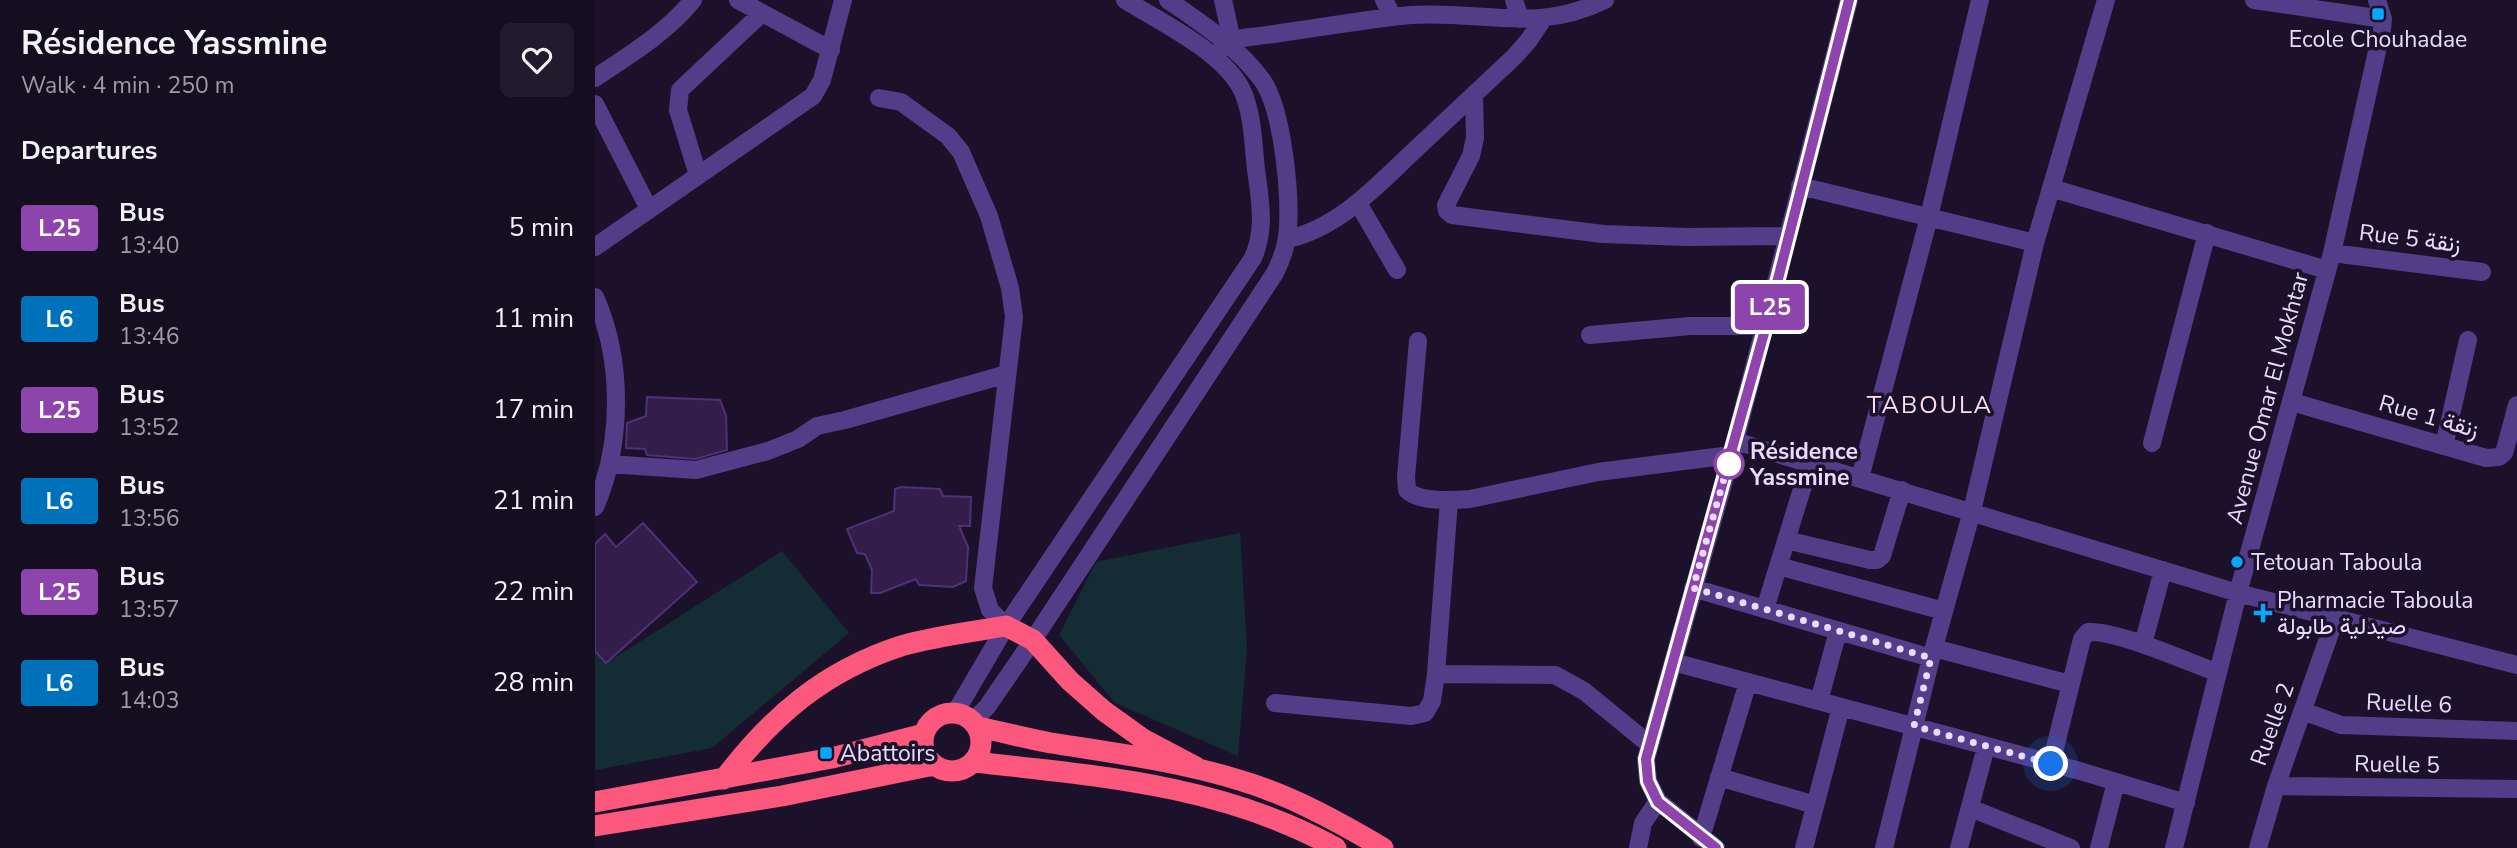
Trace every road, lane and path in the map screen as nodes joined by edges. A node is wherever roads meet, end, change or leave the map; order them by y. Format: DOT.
graph roads {
  1 [pos="694,0"];
  2 [pos="737,0"];
  3 [pos="843,0"];
  4 [pos="1125,0"];
  5 [pos="1168,0"];
  6 [pos="1223,0"];
  7 [pos="1384,0"];
  8 [pos="1514,0"];
  9 [pos="1605,0"];
  10 [pos="1849,0"];
  11 [pos="1980,0"];
  12 [pos="2106,0"];
  13 [pos="2254,0"];
  14 [pos="2377,0"];
  15 [pos="761,14"];
  16 [pos="1393,17"];
  17 [pos="1520,19"];
  18 [pos="1543,19"];
  19 [pos="2383,19"];
  20 [pos="1230,42"];
  21 [pos="831,50"];
  22 [pos="1213,55"];
  23 [pos="595,78"];
  24 [pos="1474,95"];
  25 [pos="879,98"];
  26 [pos="595,104"];
  27 [pos="698,175"];
  28 [pos="1800,186"];
  29 [pos="2051,188"];
  30 [pos="1358,203"];
  31 [pos="649,209"];
  32 [pos="1929,217"];
  33 [pos="2207,233"];
  34 [pos="1787,236"];
  35 [pos="1287,239"];
  36 [pos="2035,243"];
  37 [pos="595,247"];
  38 [pos="2332,253"];
  39 [pos="1397,270"];
  40 [pos="2327,270"];
  41 [pos="2482,272"];
  42 [pos="595,297"];
  43 [pos="600,318"];
  44 [pos="1766,326"];
  45 [pos="1591,335"];
  46 [pos="2467,340"];
  47 [pos="1418,341"];
  48 [pos="1007,374"];
  49 [pos="2292,402"];
  50 [pos="2517,405"];
  51 [pos="2152,443"];
  52 [pos="2444,446"];
  53 [pos="1733,448"];
  54 [pos="1810,463"];
  55 [pos="608,464"];
  56 [pos="1860,478"];
  57 [pos="1902,490"];
  58 [pos="1449,501"];
  59 [pos="595,507"];
  60 [pos="1972,510"];
  61 [pos="1786,540"];
  62 [pos="1778,566"];
  63 [pos="2163,570"];
  64 [pos="1693,588"];
  65 [pos="2238,593"];
  66 [pos="1765,609"];
  67 [pos="1944,611"];
  68 [pos="2336,617"];
  69 [pos="1006,626"];
  70 [pos="1838,631"];
  71 [pos="1033,640"];
  72 [pos="2143,645"];
  73 [pos="1933,653"];
  74 [pos="1674,662"];
  75 [pos="2517,665"];
  76 [pos="2218,673"];
  77 [pos="1436,674"];
  78 [pos="1748,682"];
  79 [pos="2070,684"];
  80 [pos="1819,701"];
  81 [pos="1275,703"];
  82 [pos="1841,707"];
  83 [pos="2303,711"];
  84 [pos="969,720"];
  85 [pos="1914,726"];
  86 [pos="2517,731"];
  87 [pos="924,734"];
  88 [pos="1986,747"];
  89 [pos="1648,752"];
  90 [pos="974,762"];
  91 [pos="2051,764"];
  92 [pos="934,765"];
  93 [pos="1196,767"];
  94 [pos="1719,777"];
  95 [pos="724,779"];
  96 [pos="2116,782"];
  97 [pos="2276,786"];
  98 [pos="2517,789"];
  99 [pos="595,802"];
  100 [pos="1658,802"];
  101 [pos="2186,803"];
  102 [pos="1815,805"];
  103 [pos="1970,808"];
  104 [pos="595,826"];
  105 [pos="2034,841"];
  106 [pos="1708,844"];
  107 [pos="2262,846"];
  108 [pos="1336,848"];
  109 [pos="1383,848"];
  110 [pos="1638,848"];
  111 [pos="1804,848"];
  112 [pos="1884,848"];
  113 [pos="1959,848"];
  114 [pos="2071,848"];
  115 [pos="2099,848"];
  116 [pos="2174,848"];
  1 -- 23 [label="street"];
  2 -- 15 [label="street"];
  3 -- 21 [label="street"];
  4 -- 22 [label="street"];
  5 -- 20 [label="street"];
  6 -- 20 [label="street"];
  7 -- 16 [label="street"];
  8 -- 17 [label="street"];
  9 -- 18 [label="street"];
  10 -- 28 [label="street"];
  11 -- 32 [label="street"];
  12 -- 29 [label="street"];
  13 -- 19 [label="street"];
  14 -- 19 [label="street, Avenue Omar El Mokhtar"];
  15 -- 21 [label="street"];
  15 -- 27 [label="street"];
  16 -- 17 [label="street"];
  16 -- 20 [label="street"];
  17 -- 18 [label="street"];
  18 -- 24 [label="street"];
  19 -- 38 [label="street, Avenue Omar El Mokhtar"];
  20 -- 22 [label="street"];
  20 -- 35 [label="street"];
  21 -- 27 [label="street"];
  22 -- 69 [label="street"];
  24 -- 30 [label="street"];
  24 -- 34 [label="street"];
  25 -- 48 [label="street"];
  26 -- 31 [label="street"];
  27 -- 31 [label="street"];
  28 -- 32 [label="street"];
  28 -- 34 [label="street"];
  29 -- 33 [label="street"];
  29 -- 36 [label="street"];
  30 -- 35 [label="street"];
  30 -- 39 [label="street"];
  31 -- 37 [label="street"];
  32 -- 36 [label="street"];
  32 -- 56 [label="street"];
  33 -- 40 [label="street"];
  33 -- 51 [label="street"];
  34 -- 44 [label="street"];
  35 -- 71 [label="street"];
  36 -- 60 [label="street"];
  38 -- 40 [label="street, Avenue Omar El Mokhtar"];
  38 -- 41 [label="street, Rue 5 زنقة"];
  40 -- 49 [label="street, Avenue Omar El Mokhtar"];
  42 -- 43 [label="street"];
  43 -- 55 [label="street"];
  44 -- 45 [label="street"];
  44 -- 53 [label="street"];
  46 -- 52 [label="street"];
  47 -- 58 [label="street"];
  48 -- 55 [label="street"];
  48 -- 69 [label="street"];
  49 -- 52 [label="street, Rue 1 زنقة"];
  49 -- 65 [label="street, Avenue Omar El Mokhtar"];
  50 -- 52 [label="street, Rue 1 زنقة"];
  53 -- 54 [label="street"];
  53 -- 58 [label="street"];
  53 -- 64 [label="street"];
  54 -- 56 [label="street"];
  54 -- 61 [label="street"];
  55 -- 59 [label="street"];
  56 -- 57 [label="street"];
  57 -- 60 [label="street"];
  57 -- 61 [label="street"];
  58 -- 77 [label="street"];
  60 -- 63 [label="street"];
  60 -- 67 [label="street"];
  61 -- 62 [label="street"];
  62 -- 66 [label="street"];
  62 -- 67 [label="street"];
  63 -- 65 [label="street"];
  63 -- 72 [label="street"];
  64 -- 66 [label="street"];
  64 -- 74 [label="street"];
  65 -- 68 [label="street"];
  65 -- 76 [label="street, Avenue Omar El Mokhtar"];
  66 -- 70 [label="street"];
  67 -- 73 [label="street"];
  68 -- 75 [label="street"];
  68 -- 83 [label="street, Ruelle 2"];
  69 -- 71 [label="highway"];
  69 -- 84 [label="street"];
  69 -- 95 [label="highway"];
  70 -- 73 [label="street"];
  70 -- 80 [label="street"];
  71 -- 84 [label="street"];
  71 -- 93 [label="highway"];
  72 -- 76 [label="street"];
  72 -- 79 [label="street"];
  73 -- 79 [label="street"];
  73 -- 85 [label="street"];
  74 -- 78 [label="street"];
  74 -- 89 [label="street"];
  76 -- 101 [label="street, Avenue Omar El Mokhtar"];
  77 -- 81 [label="street"];
  77 -- 89 [label="street"];
  78 -- 80 [label="street"];
  78 -- 94 [label="street"];
  79 -- 91 [label="street"];
  80 -- 82 [label="street"];
  82 -- 85 [label="street"];
  82 -- 102 [label="street"];
  83 -- 86 [label="street, Ruelle 6"];
  83 -- 97 [label="street, Ruelle 2"];
  84 -- 87 [label="highway"];
  84 -- 90 [label="highway"];
  84 -- 93 [label="highway"];
  85 -- 88 [label="street"];
  85 -- 112 [label="street"];
  87 -- 92 [label="highway"];
  87 -- 95 [label="highway"];
  88 -- 91 [label="street"];
  88 -- 103 [label="street"];
  89 -- 100 [label="street"];
  90 -- 92 [label="highway"];
  90 -- 108 [label="highway"];
  91 -- 96 [label="street"];
  92 -- 104 [label="highway"];
  93 -- 109 [label="highway"];
  94 -- 102 [label="street"];
  94 -- 106 [label="street"];
  95 -- 99 [label="highway"];
  96 -- 101 [label="street"];
  96 -- 115 [label="street"];
  97 -- 98 [label="street, Ruelle 5"];
  97 -- 107 [label="street, Ruelle 2"];
  100 -- 106 [label="street"];
  100 -- 110 [label="street"];
  101 -- 116 [label="street, Avenue Omar El Mokhtar"];
  102 -- 111 [label="street"];
  103 -- 105 [label="street"];
  103 -- 113 [label="street"];
  105 -- 114 [label="street"];
}
